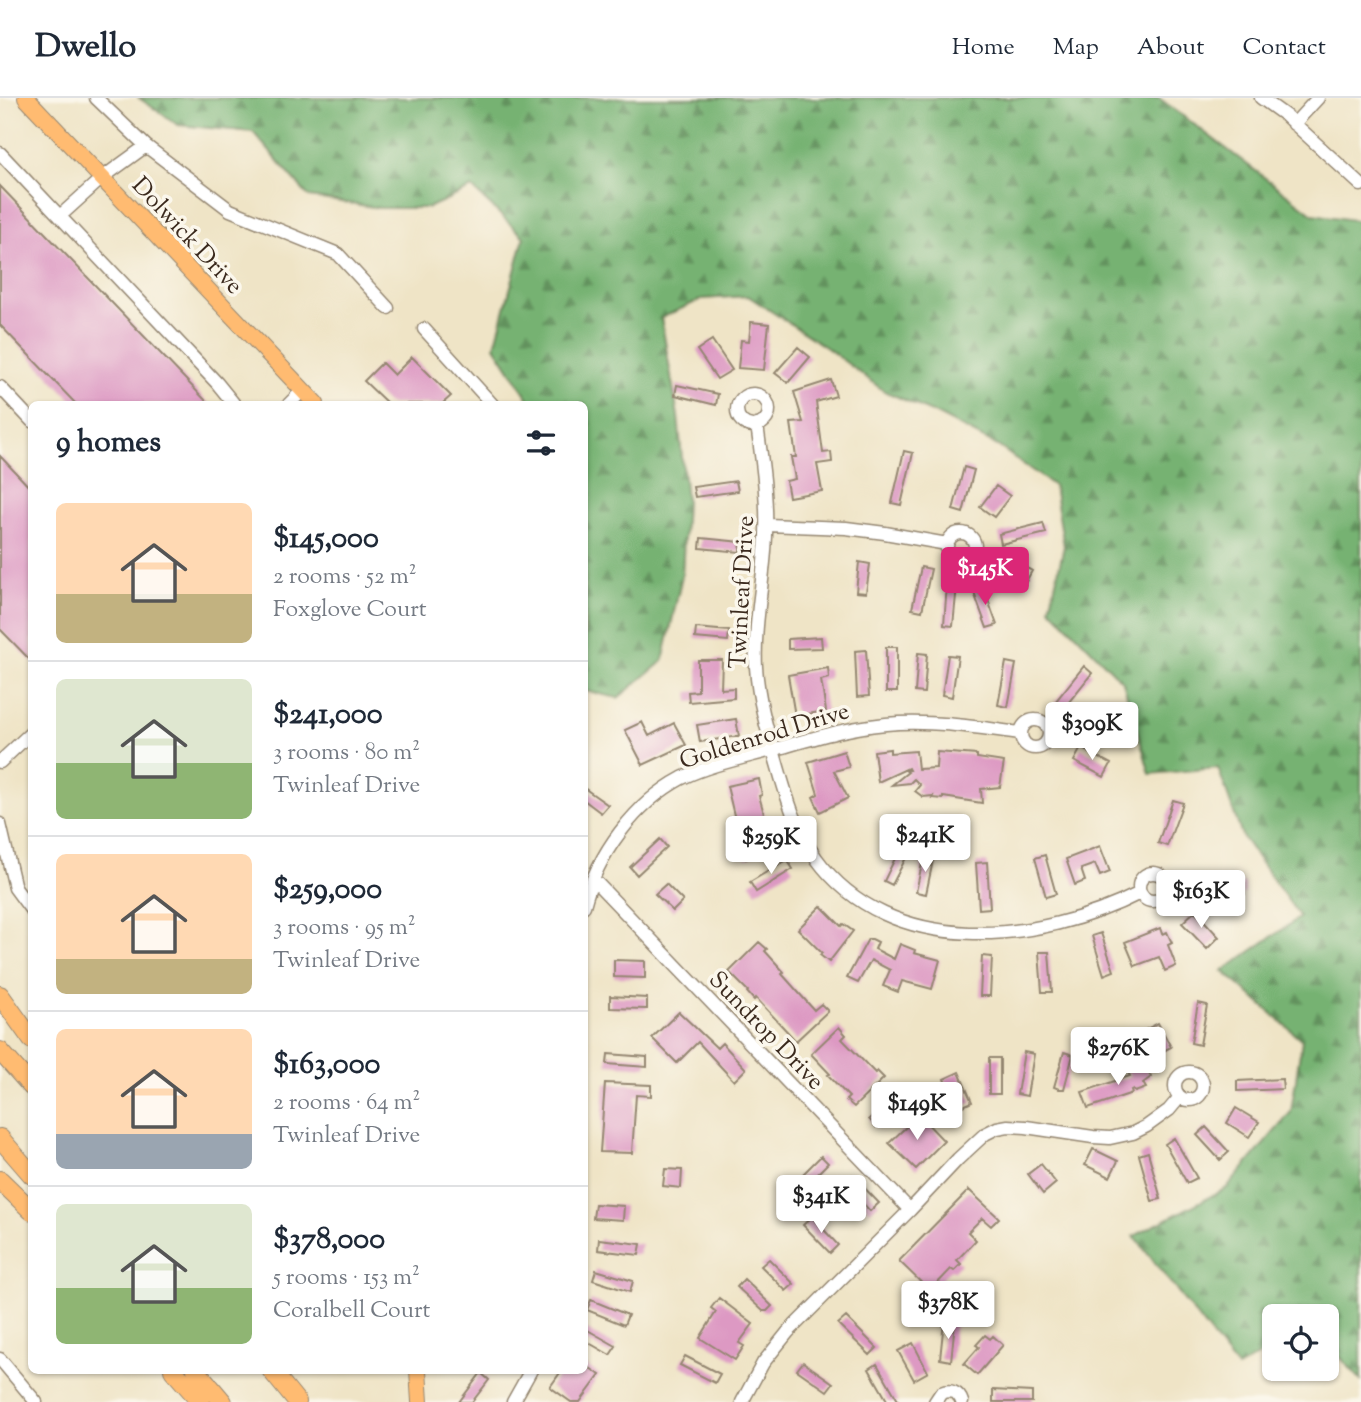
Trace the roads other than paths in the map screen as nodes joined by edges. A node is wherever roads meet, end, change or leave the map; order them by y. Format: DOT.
graph roads {
  1 [pos="26,98"];
  2 [pos="96,98"];
  3 [pos="1261,98"];
  4 [pos="1318,98"];
  5 [pos="1294,124"];
  6 [pos="146,146"];
  7 [pos="0,153"];
  8 [pos="102,178"];
  9 [pos="1361,185"];
  10 [pos="60,216"];
  11 [pos="388,308"];
  12 [pos="424,329"];
  13 [pos="0,387"];
  14 [pos="303,390"];
  15 [pos="232,401"];
  16 [pos="292,401"];
  17 [pos="313,401"];
  18 [pos="489,401"];
  19 [pos="28,417"];
  20 [pos="757,425"];
  21 [pos="767,525"];
  22 [pos="947,544"];
  23 [pos="1021,733"];
  24 [pos="28,737"];
  25 [pos="773,750"];
  26 [pos="0,762"];
  27 [pos="0,824"];
  28 [pos="593,879"];
  29 [pos="588,892"];
  30 [pos="1140,893"];
  31 [pos="28,906"];
  32 [pos="0,995"];
  33 [pos="28,1034"];
  34 [pos="0,1051"];
  35 [pos="28,1082"];
  36 [pos="1180,1097"];
  37 [pos="0,1138"];
  38 [pos="28,1170"];
  39 [pos="0,1180"];
  40 [pos="28,1207"];
  41 [pos="910,1210"];
  42 [pos="0,1359"];
  43 [pos="176,1374"];
  44 [pos="199,1374"];
  45 [pos="274,1374"];
  46 [pos="418,1374"];
  47 [pos="529,1374"];
  48 [pos="36,1402"];
  49 [pos="201,1402"];
  50 [pos="223,1402"];
  51 [pos="298,1402"];
  52 [pos="420,1402"];
  53 [pos="513,1402"];
  54 [pos="742,1402"];
  55 [pos="935,1402"];
  56 [pos="962,1402"];
  1 -- 8 [label="main road, Dolwick Drive"];
  2 -- 6 [label="street"];
  3 -- 5 [label="street"];
  4 -- 5 [label="street"];
  5 -- 9 [label="street"];
  6 -- 8 [label="street"];
  6 -- 11 [label="street"];
  7 -- 10 [label="street"];
  8 -- 10 [label="street"];
  8 -- 14 [label="main road, Dolwick Drive"];
  10 -- 15 [label="street"];
  12 -- 18 [label="street"];
  13 -- 19 [label="street"];
  14 -- 16 [label="street"];
  14 -- 17 [label="main road, Dolwick Drive"];
  20 -- 21 [label="street, Twinleaf Drive"];
  21 -- 22 [label="street"];
  21 -- 25 [label="street, Twinleaf Drive"];
  23 -- 25 [label="street, Goldenrod Drive"];
  24 -- 26 [label="street"];
  25 -- 28 [label="street, Goldenrod Drive"];
  25 -- 30 [label="street, Twinleaf Drive"];
  27 -- 31 [label="street"];
  28 -- 29 [label="street, Goldenrod Drive"];
  28 -- 41 [label="street, Sundrop Drive"];
  32 -- 33 [label="highway"];
  34 -- 35 [label="highway"];
  36 -- 41 [label="street"];
  37 -- 38 [label="highway"];
  39 -- 40 [label="highway"];
  41 -- 54 [label="street"];
  42 -- 48 [label="street"];
  43 -- 49 [label="highway"];
  44 -- 50 [label="highway"];
  45 -- 51 [label="highway"];
  46 -- 52 [label="main road"];
  47 -- 53 [label="street"];
  55 -- 56 [label="street"];
}
